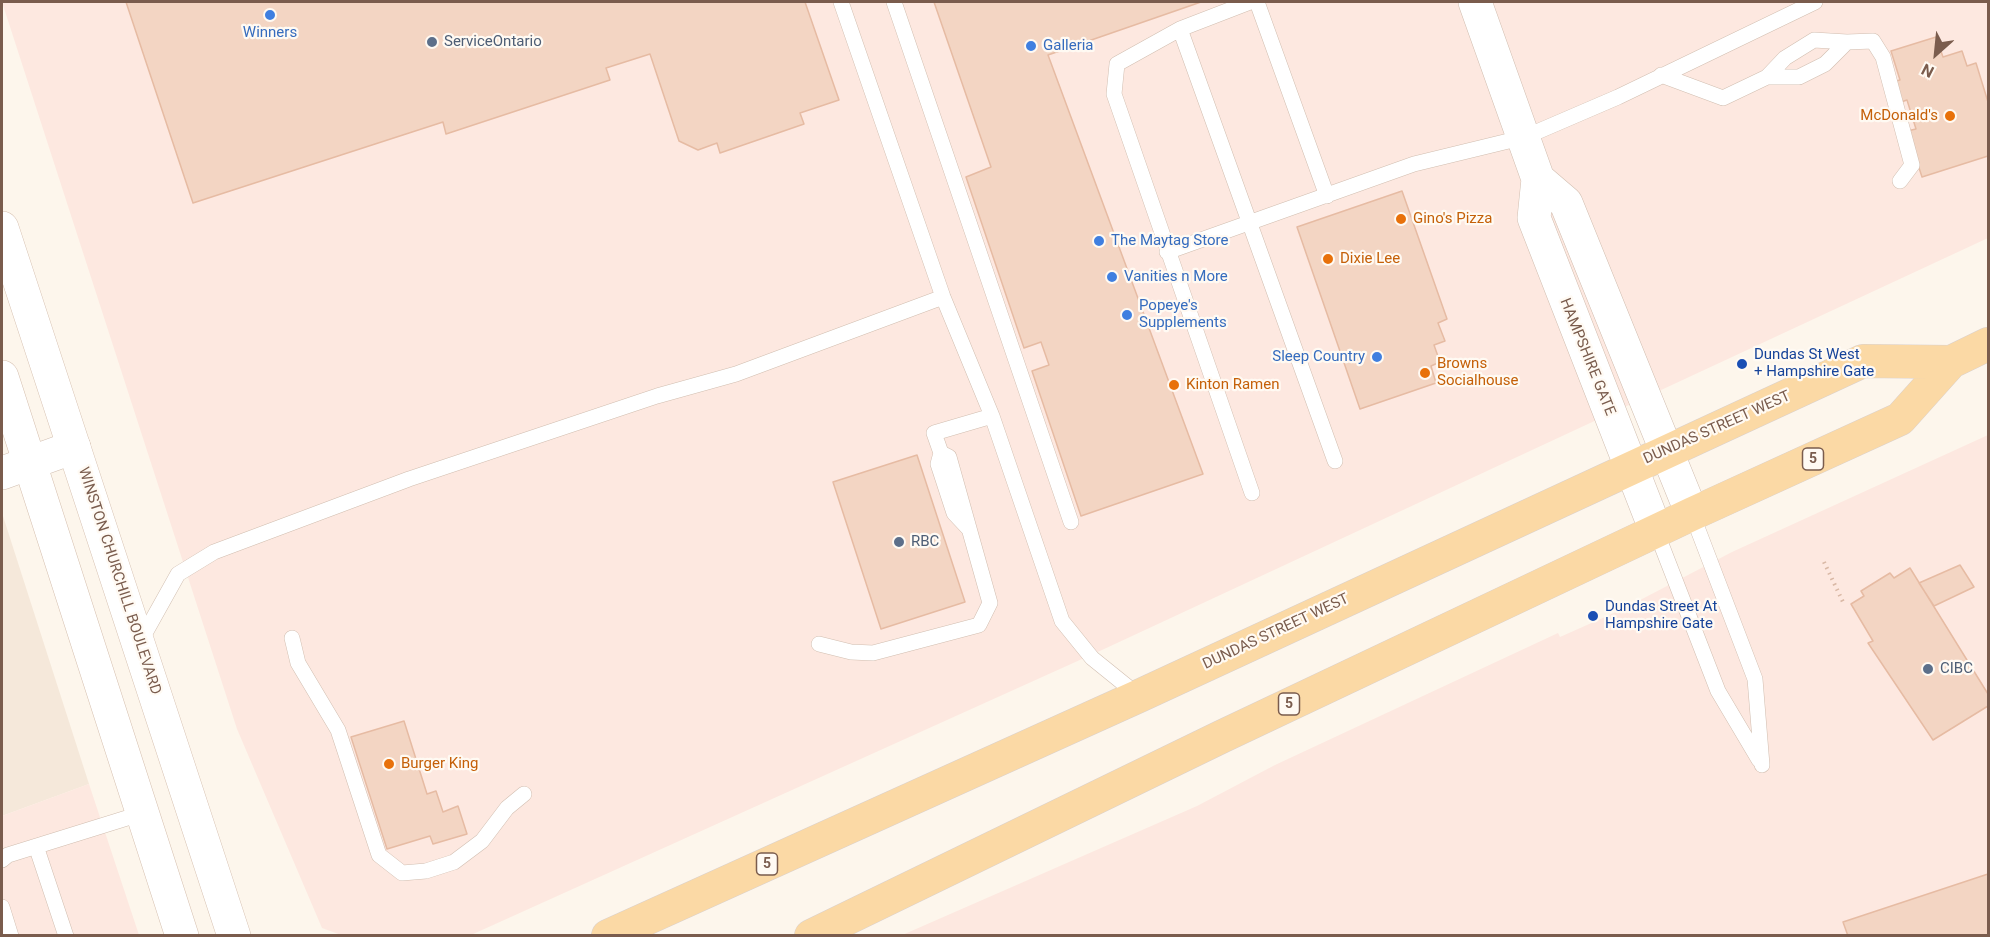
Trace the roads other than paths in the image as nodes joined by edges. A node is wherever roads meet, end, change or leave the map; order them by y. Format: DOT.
graph roads {
  1 [pos="841,2"];
  2 [pos="894,2"];
  3 [pos="1250,2"];
  4 [pos="1257,2"];
  5 [pos="1475,2"];
  6 [pos="1815,2"];
  7 [pos="1180,29"];
  8 [pos="1847,42"];
  9 [pos="1660,75"];
  10 [pos="1767,77"];
  11 [pos="1525,137"];
  12 [pos="1538,179"];
  13 [pos="1900,181"];
  14 [pos="1327,196"];
  15 [pos="1249,224"];
  16 [pos="2,228"];
  17 [pos="1167,252"];
  18 [pos="943,297"];
  19 [pos="1989,344"];
  20 [pos="1951,362"];
  21 [pos="2,377"];
  22 [pos="992,416"];
  23 [pos="74,447"];
  24 [pos="1667,451"];
  25 [pos="1335,461"];
  26 [pos="1631,467"];
  27 [pos="15,468"];
  28 [pos="1252,493"];
  29 [pos="1692,514"];
  30 [pos="1071,522"];
  31 [pos="1656,531"];
  32 [pos="292,638"];
  33 [pos="140,642"];
  34 [pos="819,644"];
  35 [pos="1139,696"];
  36 [pos="524,794"];
  37 [pos="143,813"];
  38 [pos="36,846"];
  39 [pos="2,860"];
  40 [pos="4,907"];
  41 [pos="63,935"];
  42 [pos="11,936"];
  43 [pos="182,936"];
  44 [pos="234,936"];
  45 [pos="608,936"];
  46 [pos="811,936"];
  1 -- 18 [label="lane"];
  2 -- 30 [label="lane"];
  3 -- 7 [label="lane"];
  4 -- 14 [label="lane"];
  5 -- 11 [label="main road, HAMPSHIRE GATE"];
  6 -- 9 [label="lane"];
  7 -- 15 [label="lane"];
  7 -- 17 [label="lane"];
  8 -- 10 [label="lane"];
  8 -- 10 [label="lane"];
  8 -- 13 [label="lane"];
  9 -- 10 [label="lane"];
  9 -- 11 [label="lane"];
  11 -- 12 [label="main road, HAMPSHIRE GATE"];
  11 -- 14 [label="lane"];
  12 -- 24 [label="main road"];
  12 -- 26 [label="main road, HAMPSHIRE GATE"];
  14 -- 15 [label="lane"];
  15 -- 17 [label="lane"];
  15 -- 25 [label="lane"];
  16 -- 23 [label="main road, WINSTON CHURCHILL BOULEVARD"];
  17 -- 28 [label="lane"];
  18 -- 22 [label="lane"];
  18 -- 33 [label="lane"];
  19 -- 20 [label="main road, DUNDAS STREET WEST / 5"];
  20 -- 24 [label="main road, DUNDAS STREET WEST / 5"];
  20 -- 29 [label="main road, DUNDAS STREET WEST / 5"];
  21 -- 27 [label="main road"];
  22 -- 34 [label="lane"];
  22 -- 35 [label="lane"];
  23 -- 27 [label="main road"];
  23 -- 33 [label="main road, WINSTON CHURCHILL BOULEVARD"];
  24 -- 26 [label="main road, DUNDAS STREET WEST / 5"];
  24 -- 29 [label="main road"];
  26 -- 31 [label="main road, HAMPSHIRE GATE"];
  26 -- 35 [label="main road, DUNDAS STREET WEST / 5"];
  27 -- 37 [label="main road"];
  29 -- 31 [label="main road, DUNDAS STREET WEST / 5"];
  29 -- 31 [label="lane"];
  31 -- 46 [label="main road, DUNDAS STREET WEST / 5"];
  32 -- 36 [label="lane"];
  33 -- 44 [label="main road, WINSTON CHURCHILL BOULEVARD"];
  35 -- 45 [label="main road, DUNDAS STREET WEST / 5"];
  37 -- 38 [label="lane"];
  37 -- 43 [label="main road"];
  38 -- 39 [label="lane"];
  38 -- 41 [label="lane"];
  40 -- 42 [label="lane"];
}
